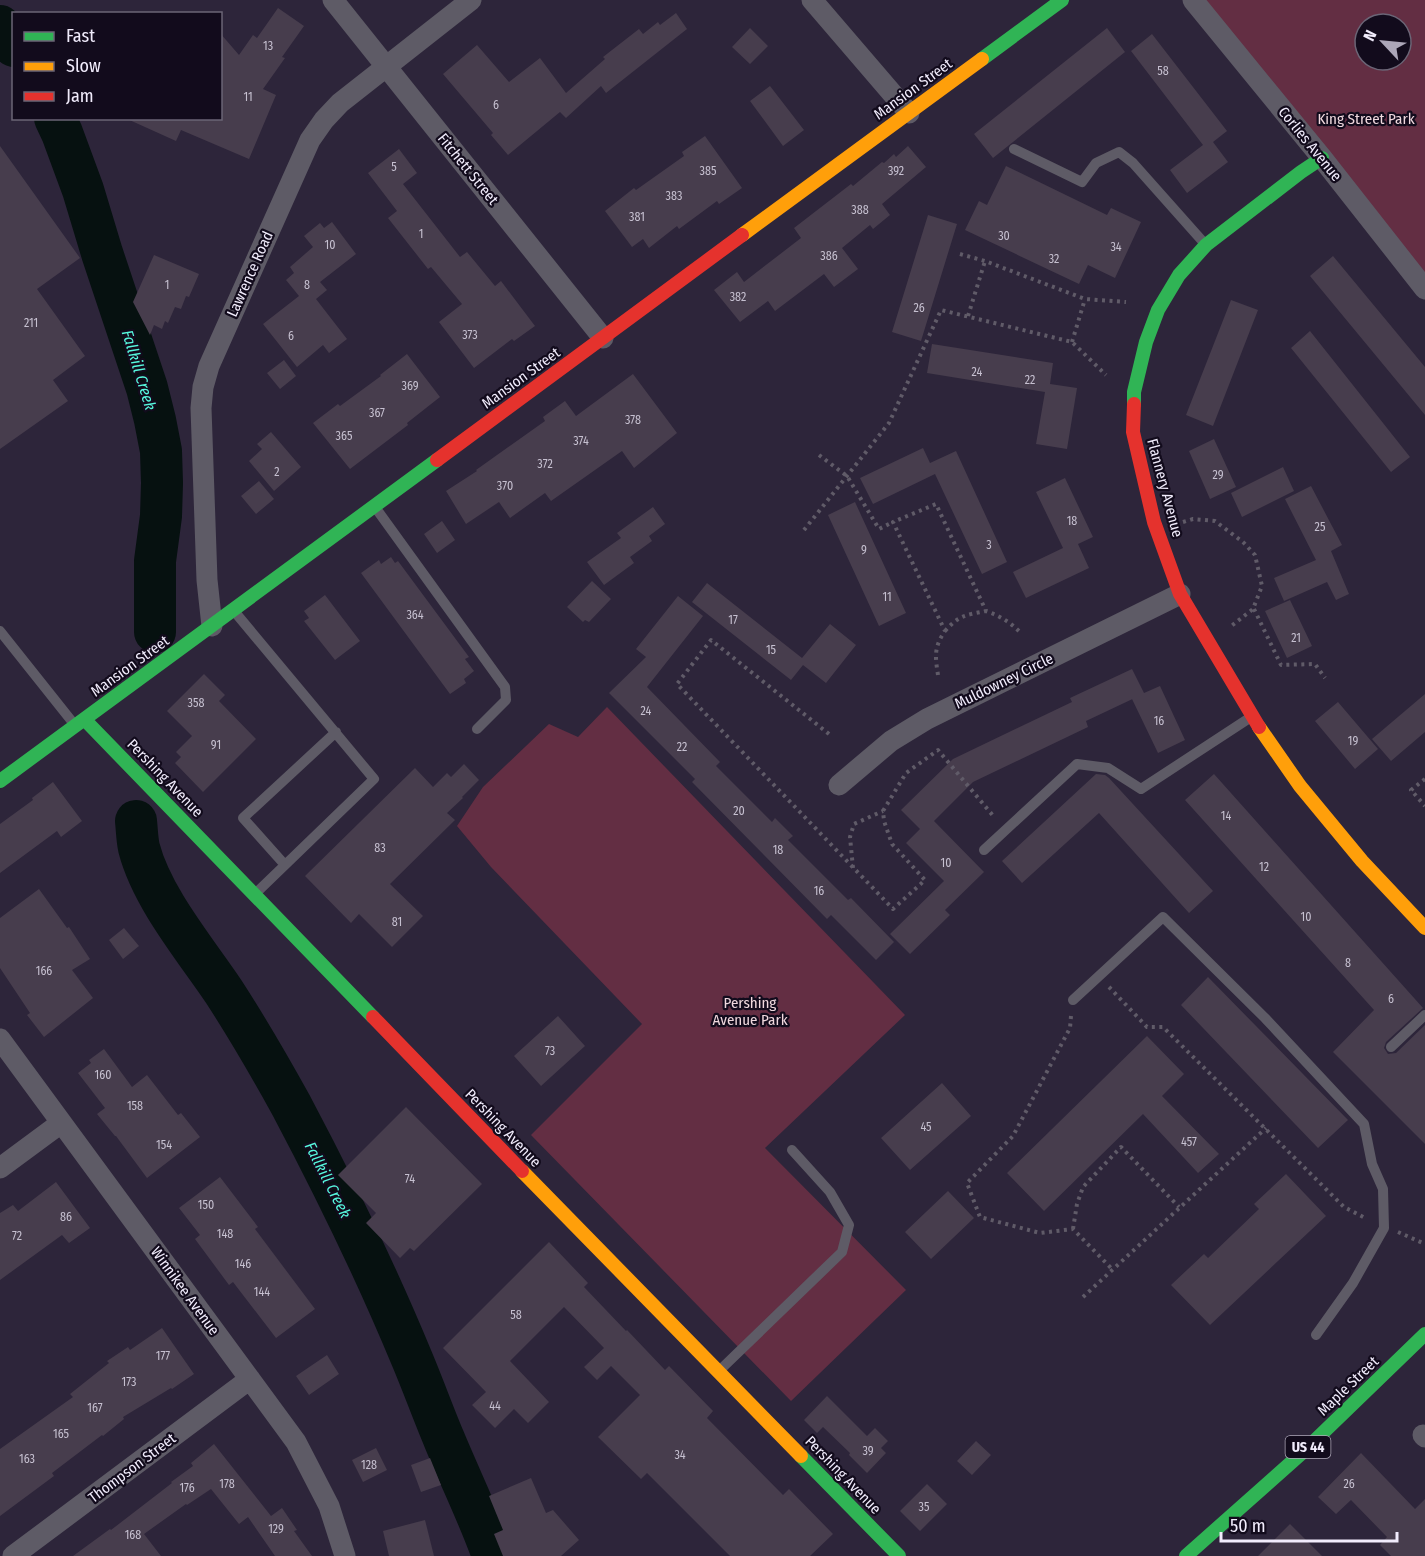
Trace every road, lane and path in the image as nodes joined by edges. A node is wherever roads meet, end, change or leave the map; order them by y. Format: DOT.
graph roads {
  1 [pos="333,0"];
  2 [pos="471,0"];
  3 [pos="812,0"];
  4 [pos="1062,0"];
  5 [pos="1193,0"];
  6 [pos="386,67"];
  7 [pos="909,113"];
  8 [pos="1014,149"];
  9 [pos="1322,158"];
  10 [pos="1206,245"];
  11 [pos="960,254"];
  12 [pos="985,261"];
  13 [pos="1425,289"];
  14 [pos="1085,299"];
  15 [pos="1126,302"];
  16 [pos="968,316"];
  17 [pos="603,338"];
  18 [pos="1072,342"];
  19 [pos="1106,375"];
  20 [pos="819,455"];
  21 [pos="847,476"];
  22 [pos="375,506"];
  23 [pos="893,522"];
  24 [pos="1183,522"];
  25 [pos="804,530"];
  26 [pos="1180,594"];
  27 [pos="1253,609"];
  28 [pos="233,610"];
  29 [pos="986,611"];
  30 [pos="212,626"];
  31 [pos="1230,628"];
  32 [pos="0,631"];
  33 [pos="945,631"];
  34 [pos="1021,633"];
  35 [pos="938,675"];
  36 [pos="1325,678"];
  37 [pos="1252,717"];
  38 [pos="80,723"];
  39 [pos="477,729"];
  40 [pos="336,732"];
  41 [pos="1425,778"];
  42 [pos="0,781"];
  43 [pos="839,785"];
  44 [pos="1425,806"];
  45 [pos="883,811"];
  46 [pos="984,850"];
  47 [pos="285,865"];
  48 [pos="853,868"];
  49 [pos="255,894"];
  50 [pos="1425,928"];
  51 [pos="1099,977"];
  52 [pos="1073,1000"];
  53 [pos="1425,1015"];
  54 [pos="0,1040"];
  55 [pos="1391,1047"];
  56 [pos="61,1123"];
  57 [pos="1266,1128"];
  58 [pos="792,1150"];
  59 [pos="0,1168"];
  60 [pos="1179,1207"];
  61 [pos="1073,1228"];
  62 [pos="1384,1228"];
  63 [pos="1425,1244"];
  64 [pos="1112,1269"];
  65 [pos="1083,1296"];
  66 [pos="1425,1334"];
  67 [pos="1316,1335"];
  68 [pos="719,1372"];
  69 [pos="250,1379"];
  70 [pos="13,1556"];
  71 [pos="345,1556"];
  72 [pos="899,1556"];
  73 [pos="1186,1556"];
  1 -- 6 [label="street, Fitchett Street"];
  2 -- 6 [label="street, Lawrence Road"];
  3 -- 7 [label="street"];
  4 -- 7 [label="main road, Mansion Street"];
  5 -- 9 [label="street, Corlies Avenue"];
  6 -- 17 [label="street, Fitchett Street"];
  6 -- 30 [label="street, Lawrence Road"];
  7 -- 17 [label="main road, Mansion Street"];
  8 -- 10 [label="lane"];
  9 -- 10 [label="main road, Flannery Avenue"];
  9 -- 13 [label="street, Corlies Avenue"];
  10 -- 26 [label="main road, Flannery Avenue"];
  11 -- 12 [label="path"];
  12 -- 14 [label="path"];
  12 -- 16 [label="path"];
  14 -- 15 [label="path"];
  14 -- 18 [label="path"];
  16 -- 18 [label="path"];
  16 -- 21 [label="path"];
  17 -- 22 [label="main road, Mansion Street"];
  18 -- 19 [label="path"];
  20 -- 21 [label="path"];
  21 -- 23 [label="path"];
  21 -- 25 [label="path"];
  22 -- 28 [label="main road, Mansion Street"];
  22 -- 39 [label="lane"];
  23 -- 29 [label="path"];
  23 -- 33 [label="path"];
  24 -- 27 [label="path"];
  26 -- 37 [label="main road, Flannery Avenue"];
  26 -- 43 [label="street, Muldowney Circle"];
  27 -- 31 [label="path"];
  27 -- 36 [label="path"];
  28 -- 30 [label="main road, Mansion Street"];
  28 -- 40 [label="lane"];
  29 -- 33 [label="path"];
  29 -- 34 [label="path"];
  30 -- 38 [label="main road, Mansion Street"];
  32 -- 38 [label="lane"];
  33 -- 35 [label="path"];
  37 -- 46 [label="lane"];
  37 -- 50 [label="main road, Flannery Avenue"];
  38 -- 42 [label="main road, Mansion Street"];
  38 -- 49 [label="main road, Pershing Avenue"];
  40 -- 47 [label="lane"];
  40 -- 47 [label="lane"];
  41 -- 44 [label="path"];
  45 -- 48 [label="path"];
  47 -- 49 [label="lane"];
  49 -- 68 [label="main road, Pershing Avenue"];
  51 -- 52 [label="lane"];
  51 -- 57 [label="path"];
  51 -- 62 [label="lane"];
  52 -- 61 [label="path"];
  53 -- 55 [label="lane"];
  54 -- 56 [label="street, Winnikee Avenue"];
  56 -- 59 [label="street"];
  56 -- 69 [label="street, Winnikee Avenue"];
  57 -- 60 [label="path"];
  57 -- 62 [label="path"];
  58 -- 68 [label="lane"];
  60 -- 61 [label="path"];
  60 -- 64 [label="path"];
  61 -- 64 [label="path"];
  62 -- 63 [label="path"];
  62 -- 67 [label="lane"];
  64 -- 65 [label="path"];
  66 -- 73 [label="main road, Maple Street / US 44"];
  68 -- 72 [label="main road, Pershing Avenue"];
  69 -- 70 [label="street, Thompson Street"];
  69 -- 71 [label="street, Winnikee Avenue"];
}
